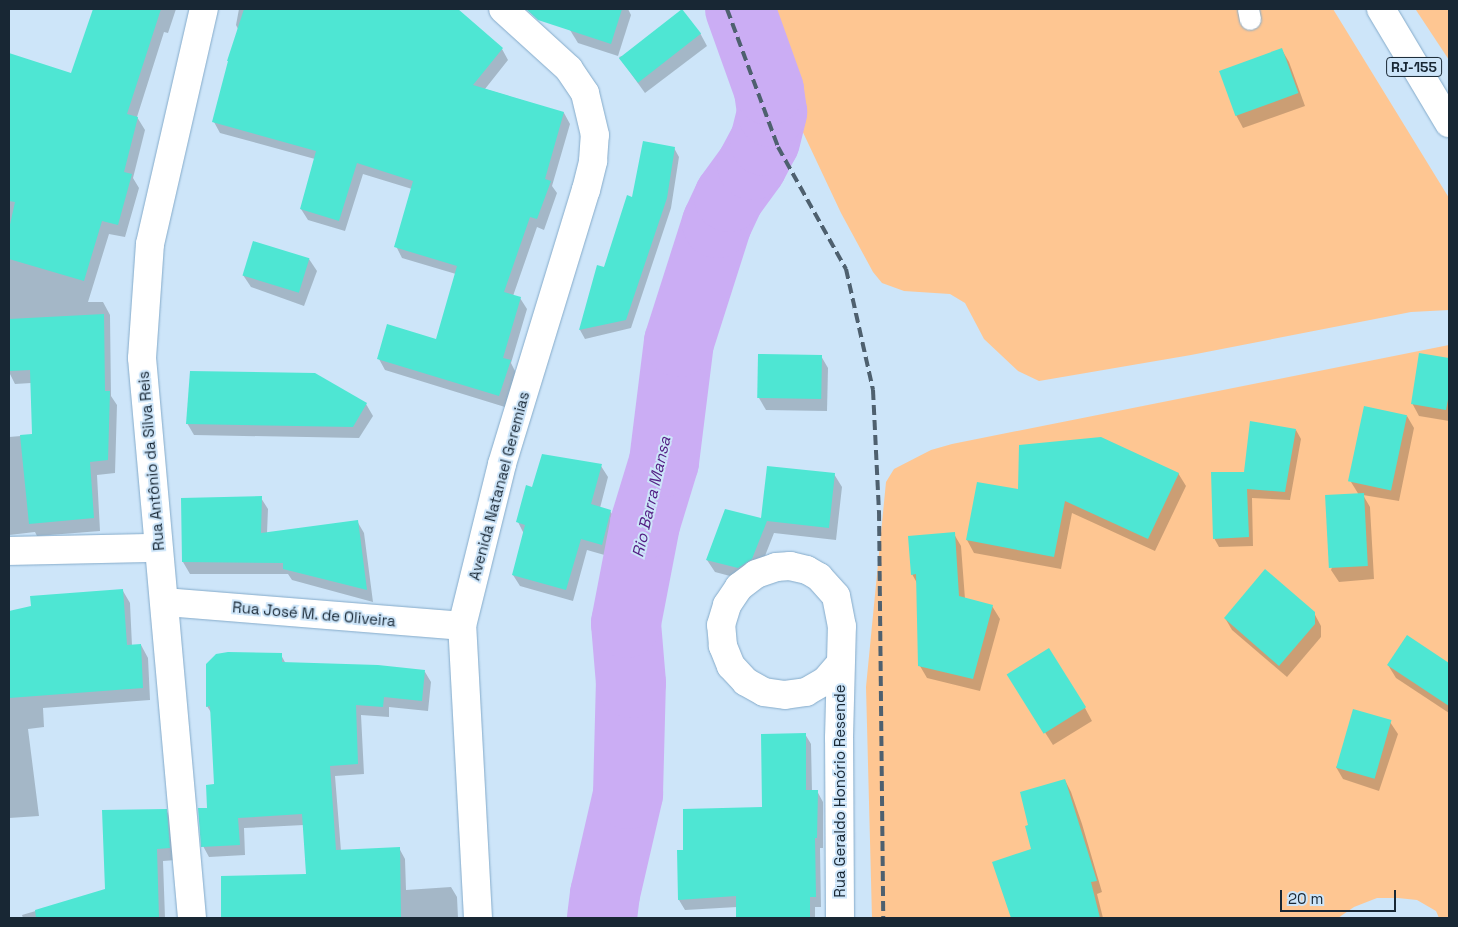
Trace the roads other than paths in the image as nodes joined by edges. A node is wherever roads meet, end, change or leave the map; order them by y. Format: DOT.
graph roads {
  1 [pos="204,9"];
  2 [pos="503,9"];
  3 [pos="1381,9"];
  4 [pos="1449,123"];
  5 [pos="158,548"];
  6 [pos="9,551"];
  7 [pos="166,602"];
  8 [pos="462,626"];
  9 [pos="840,664"];
  10 [pos="192,918"];
  11 [pos="478,918"];
  12 [pos="840,918"];
  1 -- 5 [label="street, Rua Antônio da Silva Reis"];
  2 -- 8 [label="street, Avenida Natanael Geremias"];
  3 -- 4 [label="street, RJ-155"];
  5 -- 6 [label="street"];
  5 -- 7 [label="street, Rua Antônio da Silva Reis"];
  7 -- 8 [label="street, Rua José M. de Oliveira"];
  7 -- 10 [label="street, Rua Antônio da Silva Reis"];
  8 -- 11 [label="street, Avenida Natanael Geremias"];
  9 -- 9 [label="street, Rua Geraldo Honório Resende"];
  9 -- 12 [label="street, Rua Geraldo Honório Resende"];
}
